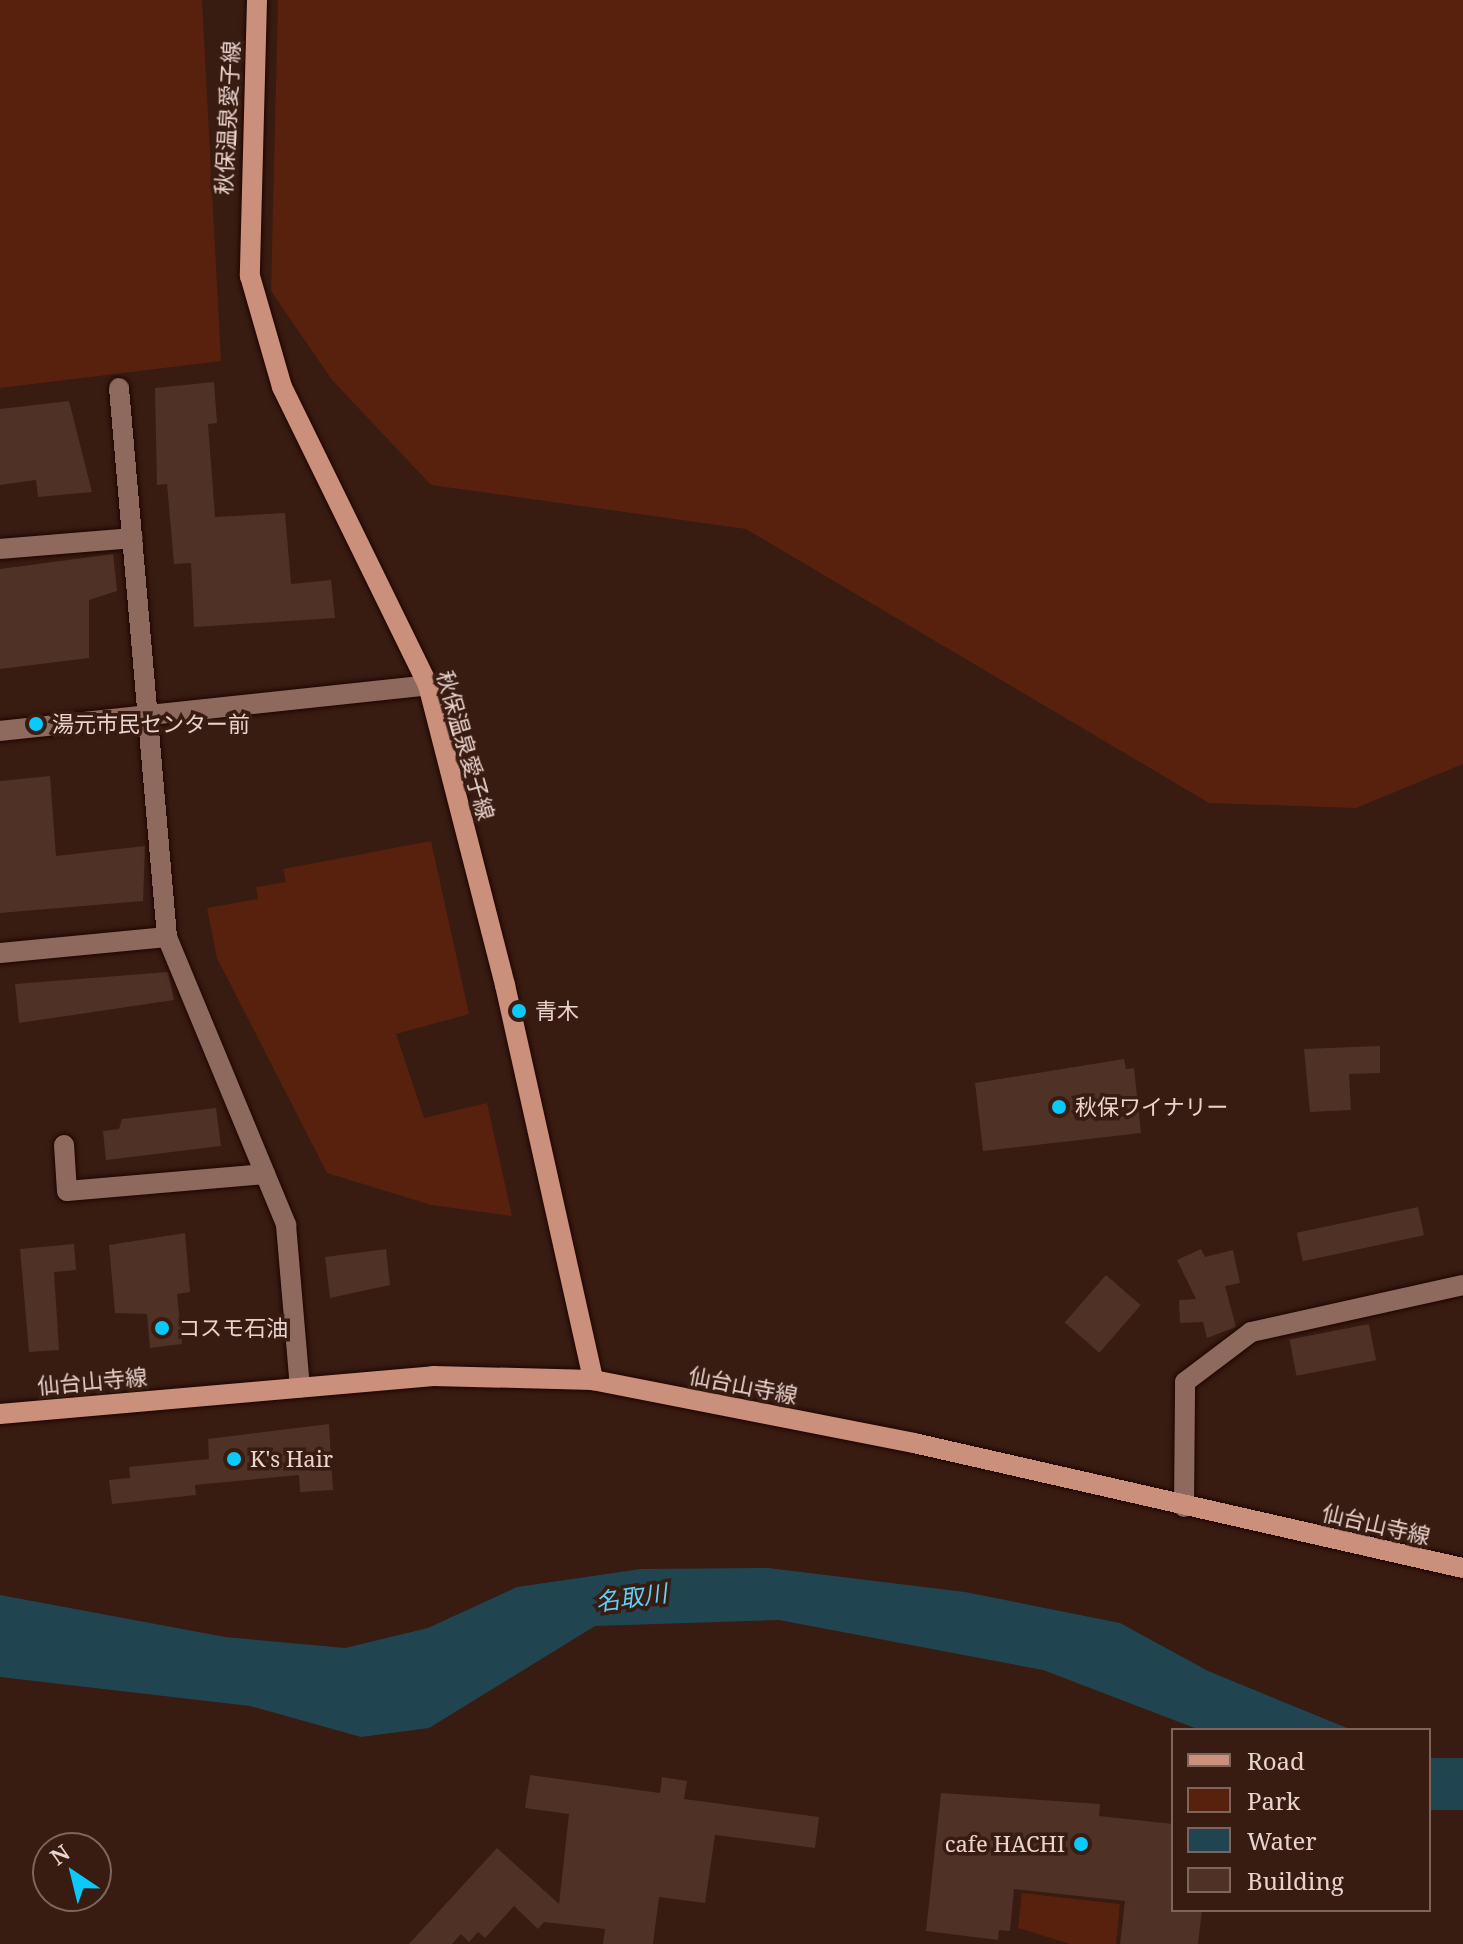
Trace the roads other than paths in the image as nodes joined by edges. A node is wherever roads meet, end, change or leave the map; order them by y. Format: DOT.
graph roads {
  1 [pos="257,0"];
  2 [pos="119,388"];
  3 [pos="133,538"];
  4 [pos="0,549"];
  5 [pos="428,685"];
  6 [pos="148,717"];
  7 [pos="0,731"];
  8 [pos="167,937"];
  9 [pos="0,953"];
  10 [pos="64,1145"];
  11 [pos="265,1174"];
  12 [pos="1463,1285"];
  13 [pos="593,1380"];
  14 [pos="300,1387"];
  15 [pos="0,1414"];
  16 [pos="1184,1507"];
  17 [pos="1463,1568"];
  1 -- 5 [label="main road, 秋保温泉愛子線"];
  2 -- 3 [label="street"];
  3 -- 4 [label="street"];
  3 -- 6 [label="street"];
  5 -- 6 [label="street"];
  5 -- 13 [label="main road, 秋保温泉愛子線"];
  6 -- 7 [label="street"];
  6 -- 8 [label="street"];
  8 -- 9 [label="street"];
  8 -- 11 [label="street"];
  10 -- 11 [label="street"];
  11 -- 14 [label="street"];
  12 -- 16 [label="street"];
  13 -- 14 [label="main road, 仙台山寺線"];
  13 -- 16 [label="main road, 仙台山寺線"];
  14 -- 15 [label="main road, 仙台山寺線"];
  16 -- 17 [label="main road, 仙台山寺線"];
}
